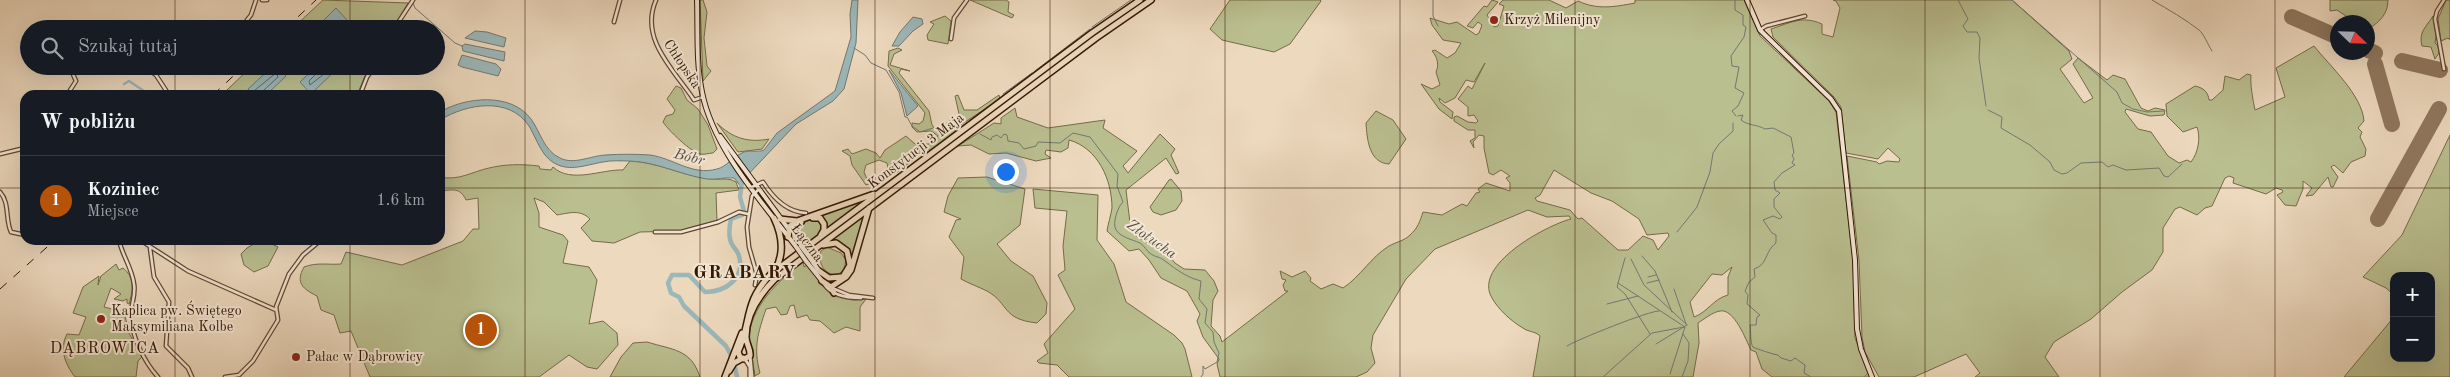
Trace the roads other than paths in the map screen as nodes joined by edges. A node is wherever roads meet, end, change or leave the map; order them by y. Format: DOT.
graph roads {
  1 [pos="256,0"];
  2 [pos="413,0"];
  3 [pos="620,0"];
  4 [pos="651,0"];
  5 [pos="697,0"];
  6 [pos="967,0"];
  7 [pos="1140,0"];
  8 [pos="1151,0"];
  9 [pos="1747,0"];
  10 [pos="2444,0"];
  11 [pos="655,1"];
  12 [pos="1805,16"];
  13 [pos="247,20"];
  14 [pos="400,20"];
  15 [pos="614,22"];
  16 [pos="1760,30"];
  17 [pos="951,39"];
  18 [pos="2444,68"];
  19 [pos="73,75"];
  20 [pos="157,75"];
  21 [pos="369,75"];
  22 [pos="70,90"];
  23 [pos="166,90"];
  24 [pos="362,90"];
  25 [pos="703,97"];
  26 [pos="20,149"];
  27 [pos="0,154"];
  28 [pos="753,186"];
  29 [pos="757,191"];
  30 [pos="882,191"];
  31 [pos="0,192"];
  32 [pos="870,207"];
  33 [pos="806,213"];
  34 [pos="748,214"];
  35 [pos="774,218"];
  36 [pos="780,219"];
  37 [pos="797,221"];
  38 [pos="789,230"];
  39 [pos="655,232"];
  40 [pos="20,234"];
  41 [pos="788,237"];
  42 [pos="795,238"];
  43 [pos="818,239"];
  44 [pos="121,245"];
  45 [pos="146,245"];
  46 [pos="315,245"];
  47 [pos="799,247"];
  48 [pos="150,248"];
  49 [pos="816,248"];
  50 [pos="808,259"];
  51 [pos="819,271"];
  52 [pos="771,274"];
  53 [pos="841,277"];
  54 [pos="822,282"];
  55 [pos="755,285"];
  56 [pos="835,289"];
  57 [pos="865,297"];
  58 [pos="873,298"];
  59 [pos="276,310"];
  60 [pos="745,326"];
  61 [pos="741,347"];
  62 [pos="748,347"];
  63 [pos="740,357"];
  64 [pos="158,377"];
  65 [pos="192,377"];
  66 [pos="225,377"];
  67 [pos="725,377"];
  68 [pos="751,377"];
  69 [pos="1872,377"];
  1 -- 13 [label="street"];
  2 -- 14 [label="street"];
  3 -- 15 [label="street"];
  4 -- 11 [label="street"];
  5 -- 25 [label="main road, Łączna"];
  6 -- 17 [label="street"];
  7 -- 30 [label="main road, Konstytucji 3 Maja"];
  8 -- 32 [label="main road, Konstytucji 3 Maja"];
  9 -- 16 [label="main road"];
  10 -- 18 [label="street"];
  11 -- 25 [label="street, Chłopska"];
  12 -- 16 [label="street"];
  16 -- 69 [label="main road"];
  19 -- 22 [label="street"];
  20 -- 23 [label="street"];
  21 -- 24 [label="street"];
  25 -- 28 [label="main road, Łączna"];
  26 -- 27 [label="street"];
  28 -- 29 [label="main road, Łączna"];
  28 -- 33 [label="street"];
  29 -- 34 [label="street"];
  29 -- 35 [label="main road, Łączna"];
  29 -- 36 [label="main road, Łączna"];
  30 -- 37 [label="main road"];
  30 -- 43 [label="main road, Konstytucji 3 Maja"];
  31 -- 40 [label="street"];
  32 -- 49 [label="main road, Konstytucji 3 Maja"];
  32 -- 56 [label="main road"];
  34 -- 39 [label="street"];
  34 -- 55 [label="street"];
  35 -- 41 [label="main road, Łączna"];
  35 -- 52 [label="main road"];
  36 -- 37 [label="main road"];
  36 -- 38 [label="main road, Łączna"];
  37 -- 38 [label="main road"];
  38 -- 41 [label="main road"];
  38 -- 42 [label="main road, Łączna"];
  41 -- 47 [label="main road, Łączna"];
  42 -- 43 [label="main road"];
  42 -- 47 [label="main road, Łączna"];
  43 -- 52 [label="main road, Konstytucji 3 Maja"];
  44 -- 64 [label="street"];
  45 -- 48 [label="street"];
  46 -- 59 [label="street"];
  47 -- 50 [label="main road, Łączna, bridge"];
  48 -- 59 [label="street"];
  48 -- 65 [label="street"];
  49 -- 53 [label="main road"];
  49 -- 62 [label="main road, Konstytucji 3 Maja"];
  50 -- 51 [label="main road, Łączna"];
  50 -- 54 [label="main road, Łączna"];
  51 -- 53 [label="main road"];
  51 -- 56 [label="street, Łączna"];
  52 -- 60 [label="main road, Konstytucji 3 Maja"];
  53 -- 56 [label="main road"];
  54 -- 56 [label="main road"];
  56 -- 57 [label="street"];
  56 -- 57 [label="street"];
  57 -- 58 [label="street"];
  59 -- 66 [label="street"];
  60 -- 61 [label="main road, Konstytucji 3 Maja"];
  60 -- 63 [label="main road"];
  61 -- 62 [label="main road"];
  61 -- 63 [label="main road, Konstytucji 3 Maja"];
  62 -- 63 [label="main road, Konstytucji 3 Maja"];
  63 -- 67 [label="main road"];
  63 -- 67 [label="main road"];
  63 -- 68 [label="street"];
}
